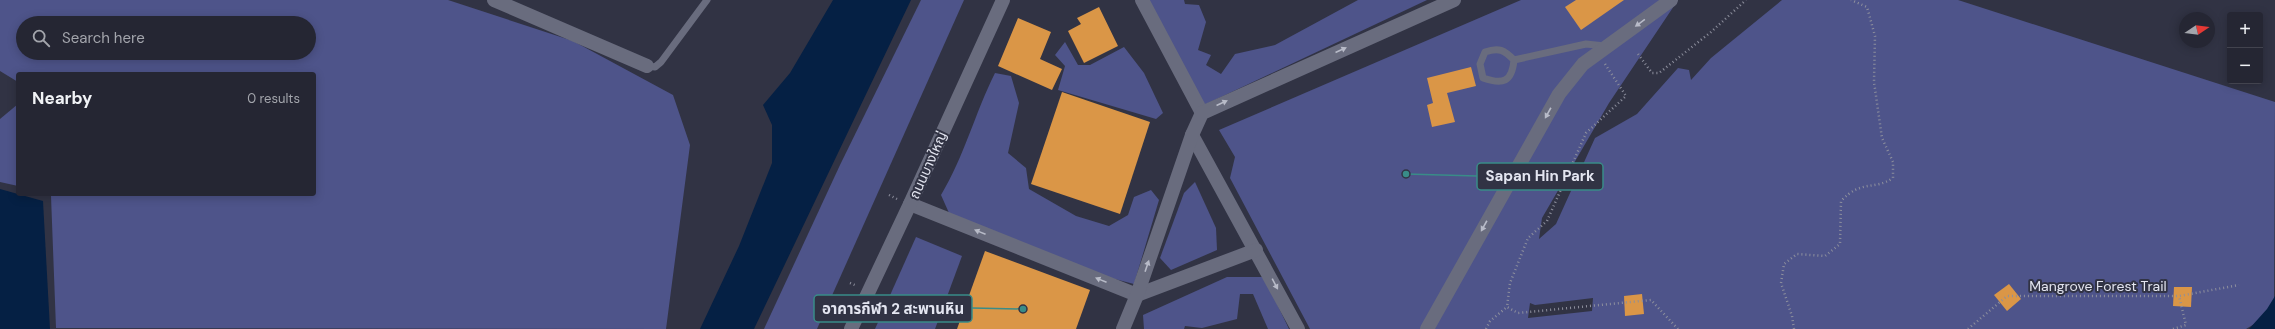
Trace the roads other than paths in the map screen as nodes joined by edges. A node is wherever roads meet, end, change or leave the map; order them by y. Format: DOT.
graph roads {
  1 [pos="494,0"];
  2 [pos="707,0"];
  3 [pos="1003,0"];
  4 [pos="1142,0"];
  5 [pos="1454,0"];
  6 [pos="1671,0"];
  7 [pos="1608,46"];
  8 [pos="1514,60"];
  9 [pos="647,66"];
  10 [pos="1202,112"];
  11 [pos="1192,135"];
  12 [pos="910,204"];
  13 [pos="1256,250"];
  14 [pos="1137,295"];
  15 [pos="851,329"];
  16 [pos="1123,329"];
  17 [pos="1298,329"];
  18 [pos="1427,329"];
  1 -- 9 [label="street"];
  2 -- 9 [label="lane"];
  3 -- 12 [label="street, ถนนบางใหญ่"];
  4 -- 10 [label="street"];
  10 -- 5 [label="street, one-way"];
  6 -- 7 [label="street, one-way"];
  7 -- 8 [label="lane"];
  7 -- 18 [label="street, one-way"];
  8 -- 8 [label="lane"];
  10 -- 11 [label="street"];
  11 -- 13 [label="street"];
  14 -- 11 [label="street, one-way"];
  14 -- 12 [label="street, one-way"];
  12 -- 15 [label="street, ถนนบางใหญ่"];
  13 -- 14 [label="street"];
  13 -- 17 [label="street, one-way"];
  14 -- 16 [label="street"];
}
